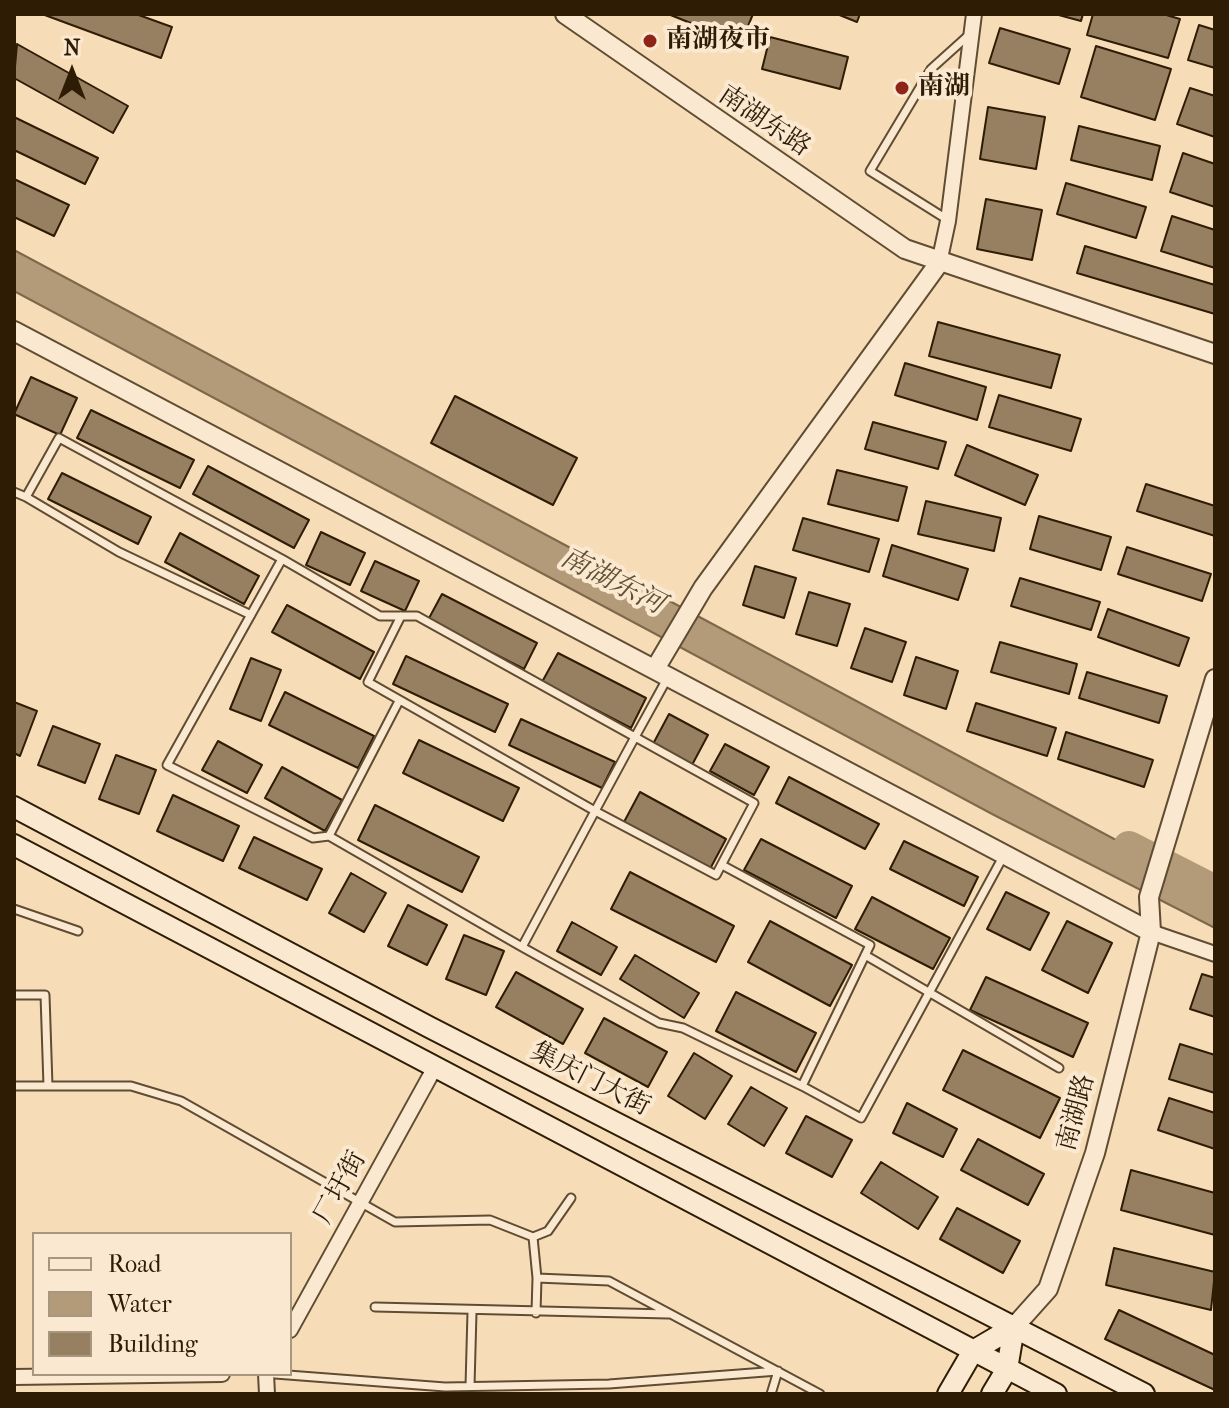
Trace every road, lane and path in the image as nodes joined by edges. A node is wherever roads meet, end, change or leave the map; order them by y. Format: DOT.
graph roads {
  1 [pos="565,14"];
  2 [pos="974,14"];
  3 [pos="972,32"];
  4 [pos="948,221"];
  5 [pos="939,263"];
  6 [pos="14,331"];
  7 [pos="1215,354"];
  8 [pos="14,492"];
  9 [pos="26,497"];
  10 [pos="282,559"];
  11 [pos="251,615"];
  12 [pos="401,616"];
  13 [pos="662,673"];
  14 [pos="1215,679"];
  15 [pos="399,701"];
  16 [pos="635,737"];
  17 [pos="14,807"];
  18 [pos="595,811"];
  19 [pos="329,836"];
  20 [pos="14,845"];
  21 [pos="1005,854"];
  22 [pos="722,865"];
  23 [pos="14,909"];
  24 [pos="78,931"];
  25 [pos="1151,932"];
  26 [pos="522,947"];
  27 [pos="1215,954"];
  28 [pos="865,955"];
  29 [pos="930,991"];
  30 [pos="14,995"];
  31 [pos="1059,1068"];
  32 [pos="434,1069"];
  33 [pos="14,1086"];
  34 [pos="48,1086"];
  35 [pos="802,1086"];
  36 [pos="571,1198"];
  37 [pos="362,1200"];
  38 [pos="533,1237"];
  39 [pos="537,1278"];
  40 [pos="375,1307"];
  41 [pos="472,1312"];
  42 [pos="536,1313"];
  43 [pos="671,1314"];
  44 [pos="292,1326"];
  45 [pos="1014,1327"];
  46 [pos="973,1351"];
  47 [pos="1007,1369"];
  48 [pos="778,1371"];
  49 [pos="83,1376"];
  50 [pos="292,1376"];
  51 [pos="14,1377"];
  52 [pos="609,1384"];
  53 [pos="470,1386"];
  54 [pos="445,1390"];
  55 [pos="609,1394"];
  56 [pos="771,1394"];
  57 [pos="820,1394"];
  58 [pos="948,1394"];
  59 [pos="992,1394"];
  60 [pos="1056,1394"];
  61 [pos="1144,1394"];
  1 -- 5 [label="street, 南湖东路"];
  2 -- 3 [label="street"];
  3 -- 4 [label="street"];
  3 -- 4 [label="lane"];
  4 -- 5 [label="street"];
  5 -- 7 [label="street, 南湖东路"];
  5 -- 13 [label="street"];
  6 -- 13 [label="street"];
  8 -- 9 [label="lane"];
  9 -- 10 [label="lane"];
  9 -- 11 [label="lane"];
  10 -- 11 [label="lane"];
  10 -- 12 [label="lane"];
  11 -- 19 [label="lane"];
  12 -- 15 [label="lane"];
  12 -- 16 [label="lane"];
  13 -- 16 [label="lane"];
  13 -- 21 [label="street"];
  14 -- 25 [label="street, 南湖路"];
  15 -- 18 [label="lane"];
  15 -- 19 [label="lane"];
  16 -- 18 [label="lane"];
  16 -- 22 [label="lane"];
  17 -- 45 [label="main road, 集庆门大街"];
  18 -- 22 [label="lane"];
  18 -- 26 [label="lane"];
  19 -- 26 [label="lane"];
  20 -- 32 [label="main road"];
  21 -- 25 [label="street"];
  21 -- 29 [label="lane"];
  22 -- 28 [label="lane"];
  23 -- 24 [label="lane"];
  25 -- 27 [label="street"];
  25 -- 45 [label="street, 南湖路"];
  26 -- 35 [label="lane"];
  28 -- 29 [label="lane"];
  28 -- 35 [label="lane"];
  29 -- 31 [label="lane"];
  29 -- 35 [label="lane"];
  30 -- 34 [label="lane"];
  32 -- 37 [label="street, 厂圩街"];
  32 -- 46 [label="main road"];
  33 -- 34 [label="lane"];
  34 -- 37 [label="lane"];
  36 -- 38 [label="lane"];
  37 -- 38 [label="lane"];
  37 -- 44 [label="street, 厂圩街"];
  38 -- 39 [label="lane"];
  39 -- 42 [label="lane"];
  39 -- 43 [label="lane"];
  40 -- 41 [label="lane"];
  41 -- 42 [label="lane"];
  41 -- 53 [label="lane"];
  42 -- 43 [label="lane"];
  43 -- 48 [label="lane"];
  45 -- 46 [label="main road"];
  45 -- 47 [label="main road"];
  45 -- 61 [label="main road, 集庆门大街"];
  46 -- 47 [label="main road"];
  46 -- 58 [label="main road"];
  47 -- 59 [label="main road"];
  47 -- 60 [label="main road"];
  48 -- 52 [label="lane"];
  48 -- 56 [label="lane"];
  48 -- 57 [label="lane"];
  49 -- 51 [label="street"];
  50 -- 54 [label="lane"];
  52 -- 53 [label="lane"];
  52 -- 55 [label="lane"];
  53 -- 54 [label="lane"];
}
